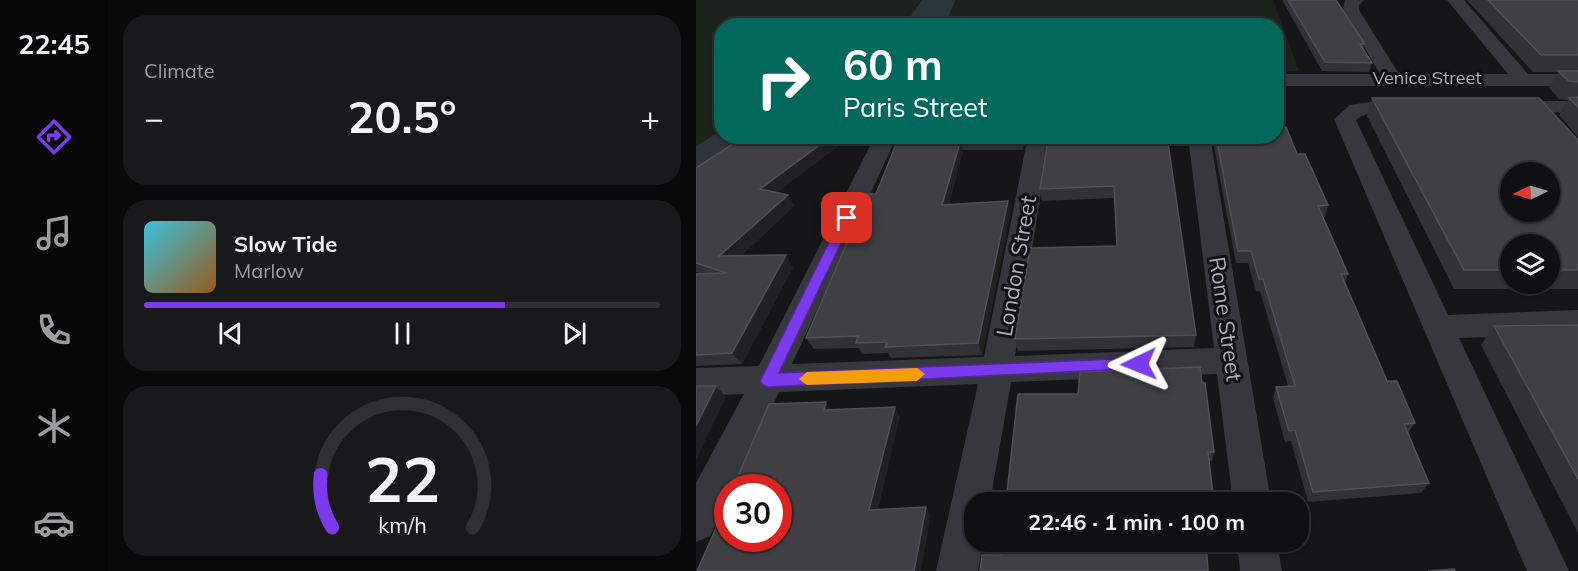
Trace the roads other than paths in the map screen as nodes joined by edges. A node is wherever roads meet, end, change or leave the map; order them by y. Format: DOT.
graph roads {
  1 [pos="1356,0"];
  2 [pos="1455,0"];
  3 [pos="1392,78"];
  4 [pos="1522,79"];
  5 [pos="1284,80"];
  6 [pos="1578,80"];
  7 [pos="1423,107"];
  8 [pos="1491,107"];
  9 [pos="1537,107"];
  10 [pos="1578,107"];
  11 [pos="1558,130"];
  12 [pos="882,144"];
  13 [pos="1038,144"];
  14 [pos="1200,144"];
  15 [pos="1578,322"];
  16 [pos="1438,327"];
  17 [pos="1233,360"];
  18 [pos="997,370"];
  19 [pos="768,381"];
  20 [pos="696,382"];
  21 [pos="1251,492"];
  22 [pos="696,522"];
  23 [pos="1258,552"];
  24 [pos="957,571"];
  25 [pos="1261,571"];
  26 [pos="1548,571"];
  1 -- 3 [label="street"];
  2 -- 4 [label="street"];
  3 -- 4 [label="street, Venice Street"];
  3 -- 5 [label="street, Venice Street"];
  4 -- 6 [label="street, Venice Street"];
  7 -- 16 [label="street"];
  8 -- 9 [label="street"];
  9 -- 10 [label="street"];
  9 -- 11 [label="street"];
  12 -- 19 [label="street"];
  13 -- 18 [label="street, London Street"];
  14 -- 17 [label="street, Rome Street"];
  15 -- 16 [label="street"];
  16 -- 26 [label="street"];
  17 -- 18 [label="street"];
  17 -- 21 [label="street, Rome Street"];
  18 -- 19 [label="street"];
  18 -- 24 [label="street, London Street"];
  19 -- 20 [label="street"];
  19 -- 22 [label="street"];
  23 -- 25 [label="street"];
}
